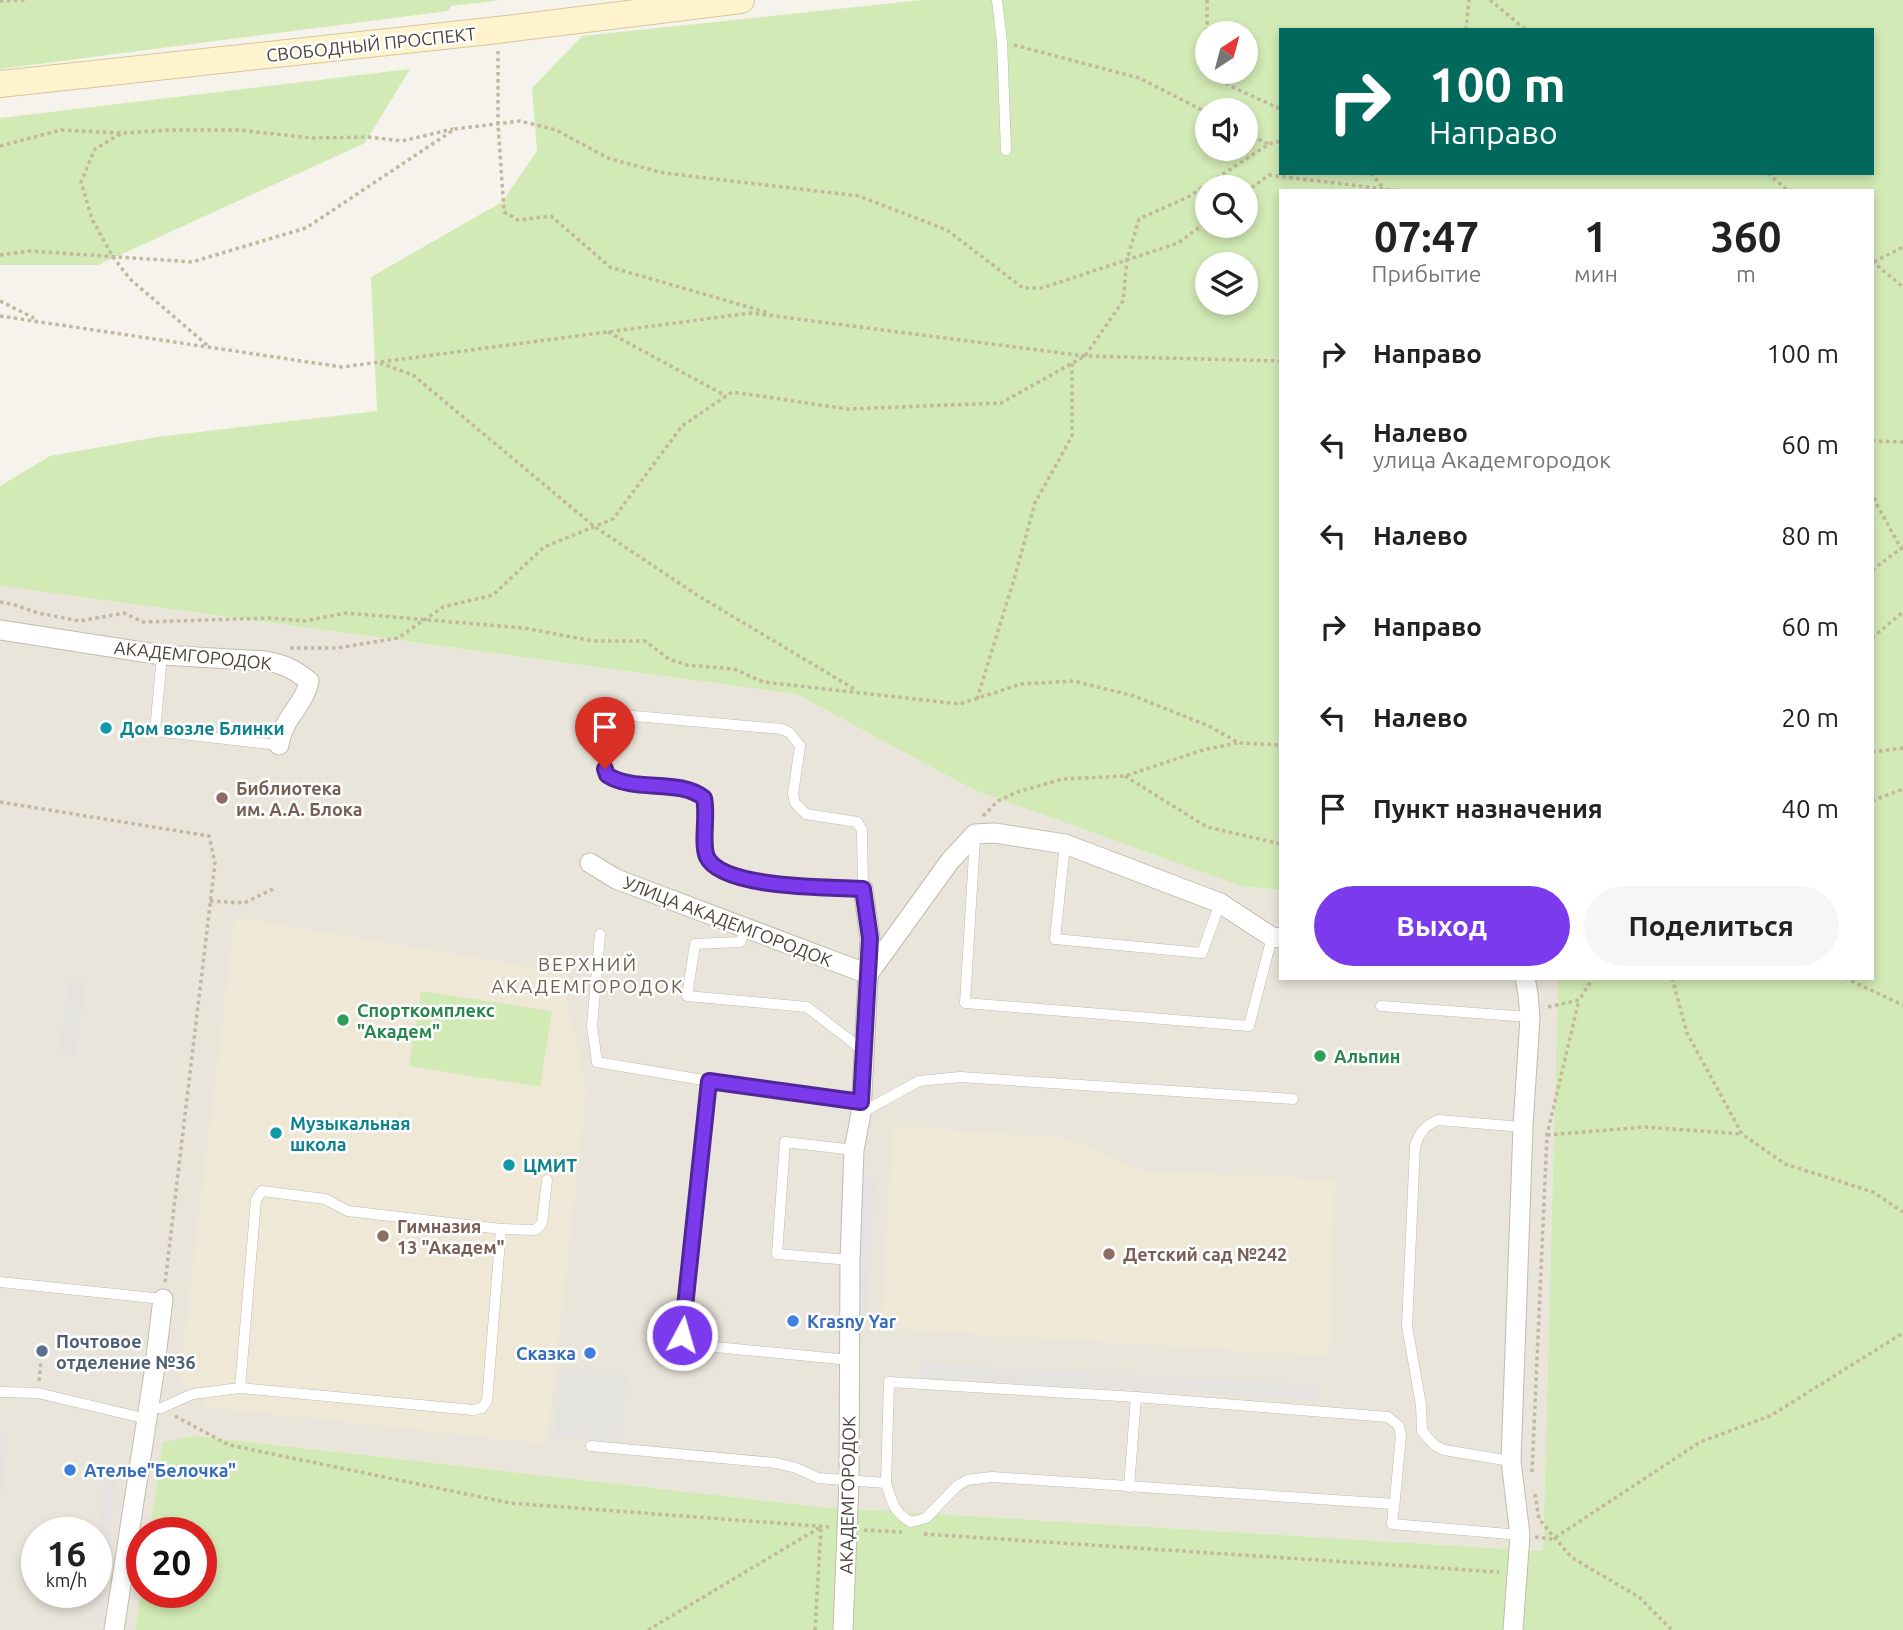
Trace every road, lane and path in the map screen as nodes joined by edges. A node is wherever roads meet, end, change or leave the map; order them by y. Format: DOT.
graph roads {
  1 [pos="28,0"];
  2 [pos="741,0"];
  3 [pos="997,0"];
  4 [pos="1207,0"];
  5 [pos="1469,0"];
  6 [pos="1490,0"];
  7 [pos="0,1"];
  8 [pos="1207,21"];
  9 [pos="1466,28"];
  10 [pos="1524,28"];
  11 [pos="498,30"];
  12 [pos="1002,42"];
  13 [pos="0,84"];
  14 [pos="1228,84"];
  15 [pos="1195,106"];
  16 [pos="1279,108"];
  17 [pos="498,124"];
  18 [pos="455,129"];
  19 [pos="122,133"];
  20 [pos="1258,138"];
  21 [pos="1279,142"];
  22 [pos="1269,144"];
  23 [pos="0,146"];
  24 [pos="1006,150"];
  25 [pos="1373,175"];
  26 [pos="1770,175"];
  27 [pos="1258,183"];
  28 [pos="1384,189"];
  29 [pos="1786,189"];
  30 [pos="1195,231"];
  31 [pos="1903,247"];
  32 [pos="0,255"];
  33 [pos="113,257"];
  34 [pos="1127,260"];
  35 [pos="1874,262"];
  36 [pos="1874,263"];
  37 [pos="1903,287"];
  38 [pos="0,301"];
  39 [pos="0,316"];
  40 [pos="781,317"];
  41 [pos="39,320"];
  42 [pos="608,332"];
  43 [pos="208,346"];
  44 [pos="1084,356"];
  45 [pos="1279,361"];
  46 [pos="377,362"];
  47 [pos="1072,363"];
  48 [pos="726,396"];
  49 [pos="1874,442"];
  50 [pos="1903,442"];
  51 [pos="1874,497"];
  52 [pos="595,527"];
  53 [pos="1902,550"];
  54 [pos="1874,569"];
  55 [pos="0,603"];
  56 [pos="1903,612"];
  57 [pos="423,620"];
  58 [pos="0,630"];
  59 [pos="1874,636"];
  60 [pos="278,649"];
  61 [pos="162,655"];
  62 [pos="858,691"];
  63 [pos="977,699"];
  64 [pos="1239,743"];
  65 [pos="279,745"];
  66 [pos="1279,745"];
  67 [pos="1903,748"];
  68 [pos="1874,752"];
  69 [pos="1125,776"];
  70 [pos="1903,789"];
  71 [pos="1874,799"];
  72 [pos="0,802"];
  73 [pos="975,834"];
  74 [pos="1065,844"];
  75 [pos="1279,844"];
  76 [pos="590,863"];
  77 [pos="273,889"];
  78 [pos="863,889"];
  79 [pos="210,901"];
  80 [pos="1220,903"];
  81 [pos="747,928"];
  82 [pos="600,934"];
  83 [pos="1277,937"];
  84 [pos="868,974"];
  85 [pos="1525,980"];
  86 [pos="1592,980"];
  87 [pos="1673,980"];
  88 [pos="1849,980"];
  89 [pos="1579,1000"];
  90 [pos="1903,1005"];
  91 [pos="1381,1006"];
  92 [pos="1529,1022"];
  93 [pos="864,1051"];
  94 [pos="709,1081"];
  95 [pos="1293,1099"];
  96 [pos="861,1108"];
  97 [pos="1523,1127"];
  98 [pos="1742,1134"];
  99 [pos="1548,1135"];
  100 [pos="854,1150"];
  101 [pos="547,1180"];
  102 [pos="1903,1212"];
  103 [pos="501,1229"];
  104 [pos="850,1260"];
  105 [pos="0,1282"];
  106 [pos="163,1299"];
  107 [pos="1903,1333"];
  108 [pos="41,1360"];
  109 [pos="850,1360"];
  110 [pos="240,1388"];
  111 [pos="0,1392"];
  112 [pos="38,1393"];
  113 [pos="1136,1397"];
  114 [pos="152,1412"];
  115 [pos="591,1446"];
  116 [pos="1511,1461"];
  117 [pos="849,1481"];
  118 [pos="886,1483"];
  119 [pos="1129,1487"];
  120 [pos="1394,1504"];
  121 [pos="821,1527"];
  122 [pos="847,1529"];
  123 [pos="903,1532"];
  124 [pos="917,1533"];
  125 [pos="1520,1535"];
  126 [pos="1553,1539"];
  127 [pos="1516,1573"];
  128 [pos="114,1630"];
  129 [pos="648,1630"];
  130 [pos="815,1630"];
  131 [pos="843,1630"];
  132 [pos="1513,1630"];
  133 [pos="1672,1630"];
  1 -- 7 [label="path"];
  2 -- 11 [label="main road, СВОБОДНЫЙ ПРОСПЕКТ"];
  3 -- 12 [label="lane"];
  4 -- 8 [label="path"];
  5 -- 9 [label="path"];
  6 -- 10 [label="path"];
  11 -- 13 [label="main road, СВОБОДНЫЙ ПРОСПЕКТ"];
  11 -- 17 [label="path"];
  12 -- 15 [label="path"];
  12 -- 24 [label="lane"];
  14 -- 16 [label="path"];
  17 -- 18 [label="path"];
  17 -- 34 [label="path"];
  17 -- 40 [label="path"];
  18 -- 19 [label="path"];
  18 -- 33 [label="path"];
  19 -- 23 [label="path"];
  19 -- 33 [label="path"];
  20 -- 22 [label="path"];
  21 -- 22 [label="path"];
  22 -- 34 [label="path"];
  25 -- 28 [label="path"];
  26 -- 29 [label="path"];
  27 -- 28 [label="path"];
  30 -- 34 [label="path"];
  31 -- 35 [label="path"];
  32 -- 33 [label="path"];
  33 -- 43 [label="path"];
  34 -- 44 [label="path"];
  36 -- 37 [label="path"];
  38 -- 41 [label="path"];
  39 -- 41 [label="path"];
  40 -- 42 [label="path"];
  40 -- 44 [label="path"];
  41 -- 43 [label="path"];
  42 -- 46 [label="path"];
  42 -- 48 [label="path"];
  43 -- 46 [label="path"];
  44 -- 45 [label="path"];
  44 -- 47 [label="path"];
  46 -- 52 [label="path"];
  47 -- 48 [label="path"];
  47 -- 63 [label="path"];
  48 -- 52 [label="path"];
  49 -- 50 [label="path"];
  51 -- 53 [label="path"];
  52 -- 57 [label="path"];
  52 -- 62 [label="path"];
  53 -- 54 [label="path"];
  55 -- 57 [label="path"];
  56 -- 59 [label="path"];
  57 -- 60 [label="path"];
  57 -- 62 [label="path"];
  58 -- 61 [label="street, АКАДЕМГОРОДОК"];
  61 -- 65 [label="lane"];
  61 -- 65 [label="street, АКАДЕМГОРОДОК"];
  62 -- 63 [label="path"];
  63 -- 64 [label="path"];
  64 -- 66 [label="path"];
  64 -- 69 [label="path"];
  67 -- 68 [label="path"];
  69 -- 73 [label="path"];
  69 -- 75 [label="path"];
  70 -- 71 [label="path"];
  72 -- 79 [label="path"];
  73 -- 74 [label="street"];
  73 -- 83 [label="lane"];
  73 -- 84 [label="street"];
  74 -- 80 [label="street"];
  74 -- 80 [label="lane"];
  76 -- 81 [label="street, УЛИЦА АКАДЕМГОРОДОК"];
  77 -- 79 [label="path"];
  78 -- 78 [label="lane"];
  78 -- 84 [label="street"];
  79 -- 106 [label="path"];
  80 -- 83 [label="street"];
  81 -- 84 [label="street, УЛИЦА АКАДЕМГОРОДОК"];
  81 -- 93 [label="lane"];
  82 -- 94 [label="lane"];
  84 -- 93 [label="street"];
  85 -- 92 [label="street"];
  86 -- 89 [label="path"];
  87 -- 98 [label="path"];
  88 -- 90 [label="path"];
  89 -- 92 [label="path"];
  89 -- 99 [label="path"];
  91 -- 92 [label="lane"];
  92 -- 97 [label="street"];
  93 -- 96 [label="street"];
  94 -- 96 [label="lane"];
  94 -- 109 [label="lane"];
  95 -- 96 [label="lane"];
  96 -- 100 [label="street"];
  97 -- 116 [label="street"];
  97 -- 116 [label="lane"];
  98 -- 99 [label="path"];
  98 -- 102 [label="path"];
  99 -- 126 [label="path"];
  100 -- 104 [label="street"];
  100 -- 104 [label="lane"];
  101 -- 103 [label="lane"];
  103 -- 110 [label="lane"];
  103 -- 110 [label="lane"];
  104 -- 109 [label="street"];
  105 -- 106 [label="lane"];
  106 -- 114 [label="street"];
  107 -- 126 [label="path"];
  108 -- 112 [label="path"];
  109 -- 117 [label="street, АКАДЕМГОРОДОК"];
  110 -- 114 [label="lane"];
  111 -- 112 [label="lane"];
  112 -- 114 [label="lane"];
  113 -- 118 [label="lane"];
  113 -- 119 [label="lane"];
  113 -- 120 [label="lane"];
  114 -- 121 [label="path"];
  114 -- 128 [label="street"];
  115 -- 117 [label="lane"];
  116 -- 125 [label="street"];
  117 -- 118 [label="lane"];
  117 -- 122 [label="street, АКАДЕМГОРОДОК"];
  118 -- 119 [label="lane"];
  119 -- 120 [label="lane"];
  120 -- 125 [label="lane"];
  121 -- 122 [label="path"];
  121 -- 129 [label="path"];
  121 -- 130 [label="path"];
  122 -- 123 [label="path"];
  122 -- 131 [label="street, АКАДЕМГОРОДОК"];
  124 -- 127 [label="path"];
  125 -- 126 [label="path"];
  125 -- 127 [label="street"];
  126 -- 133 [label="path"];
  127 -- 132 [label="street"];
}
